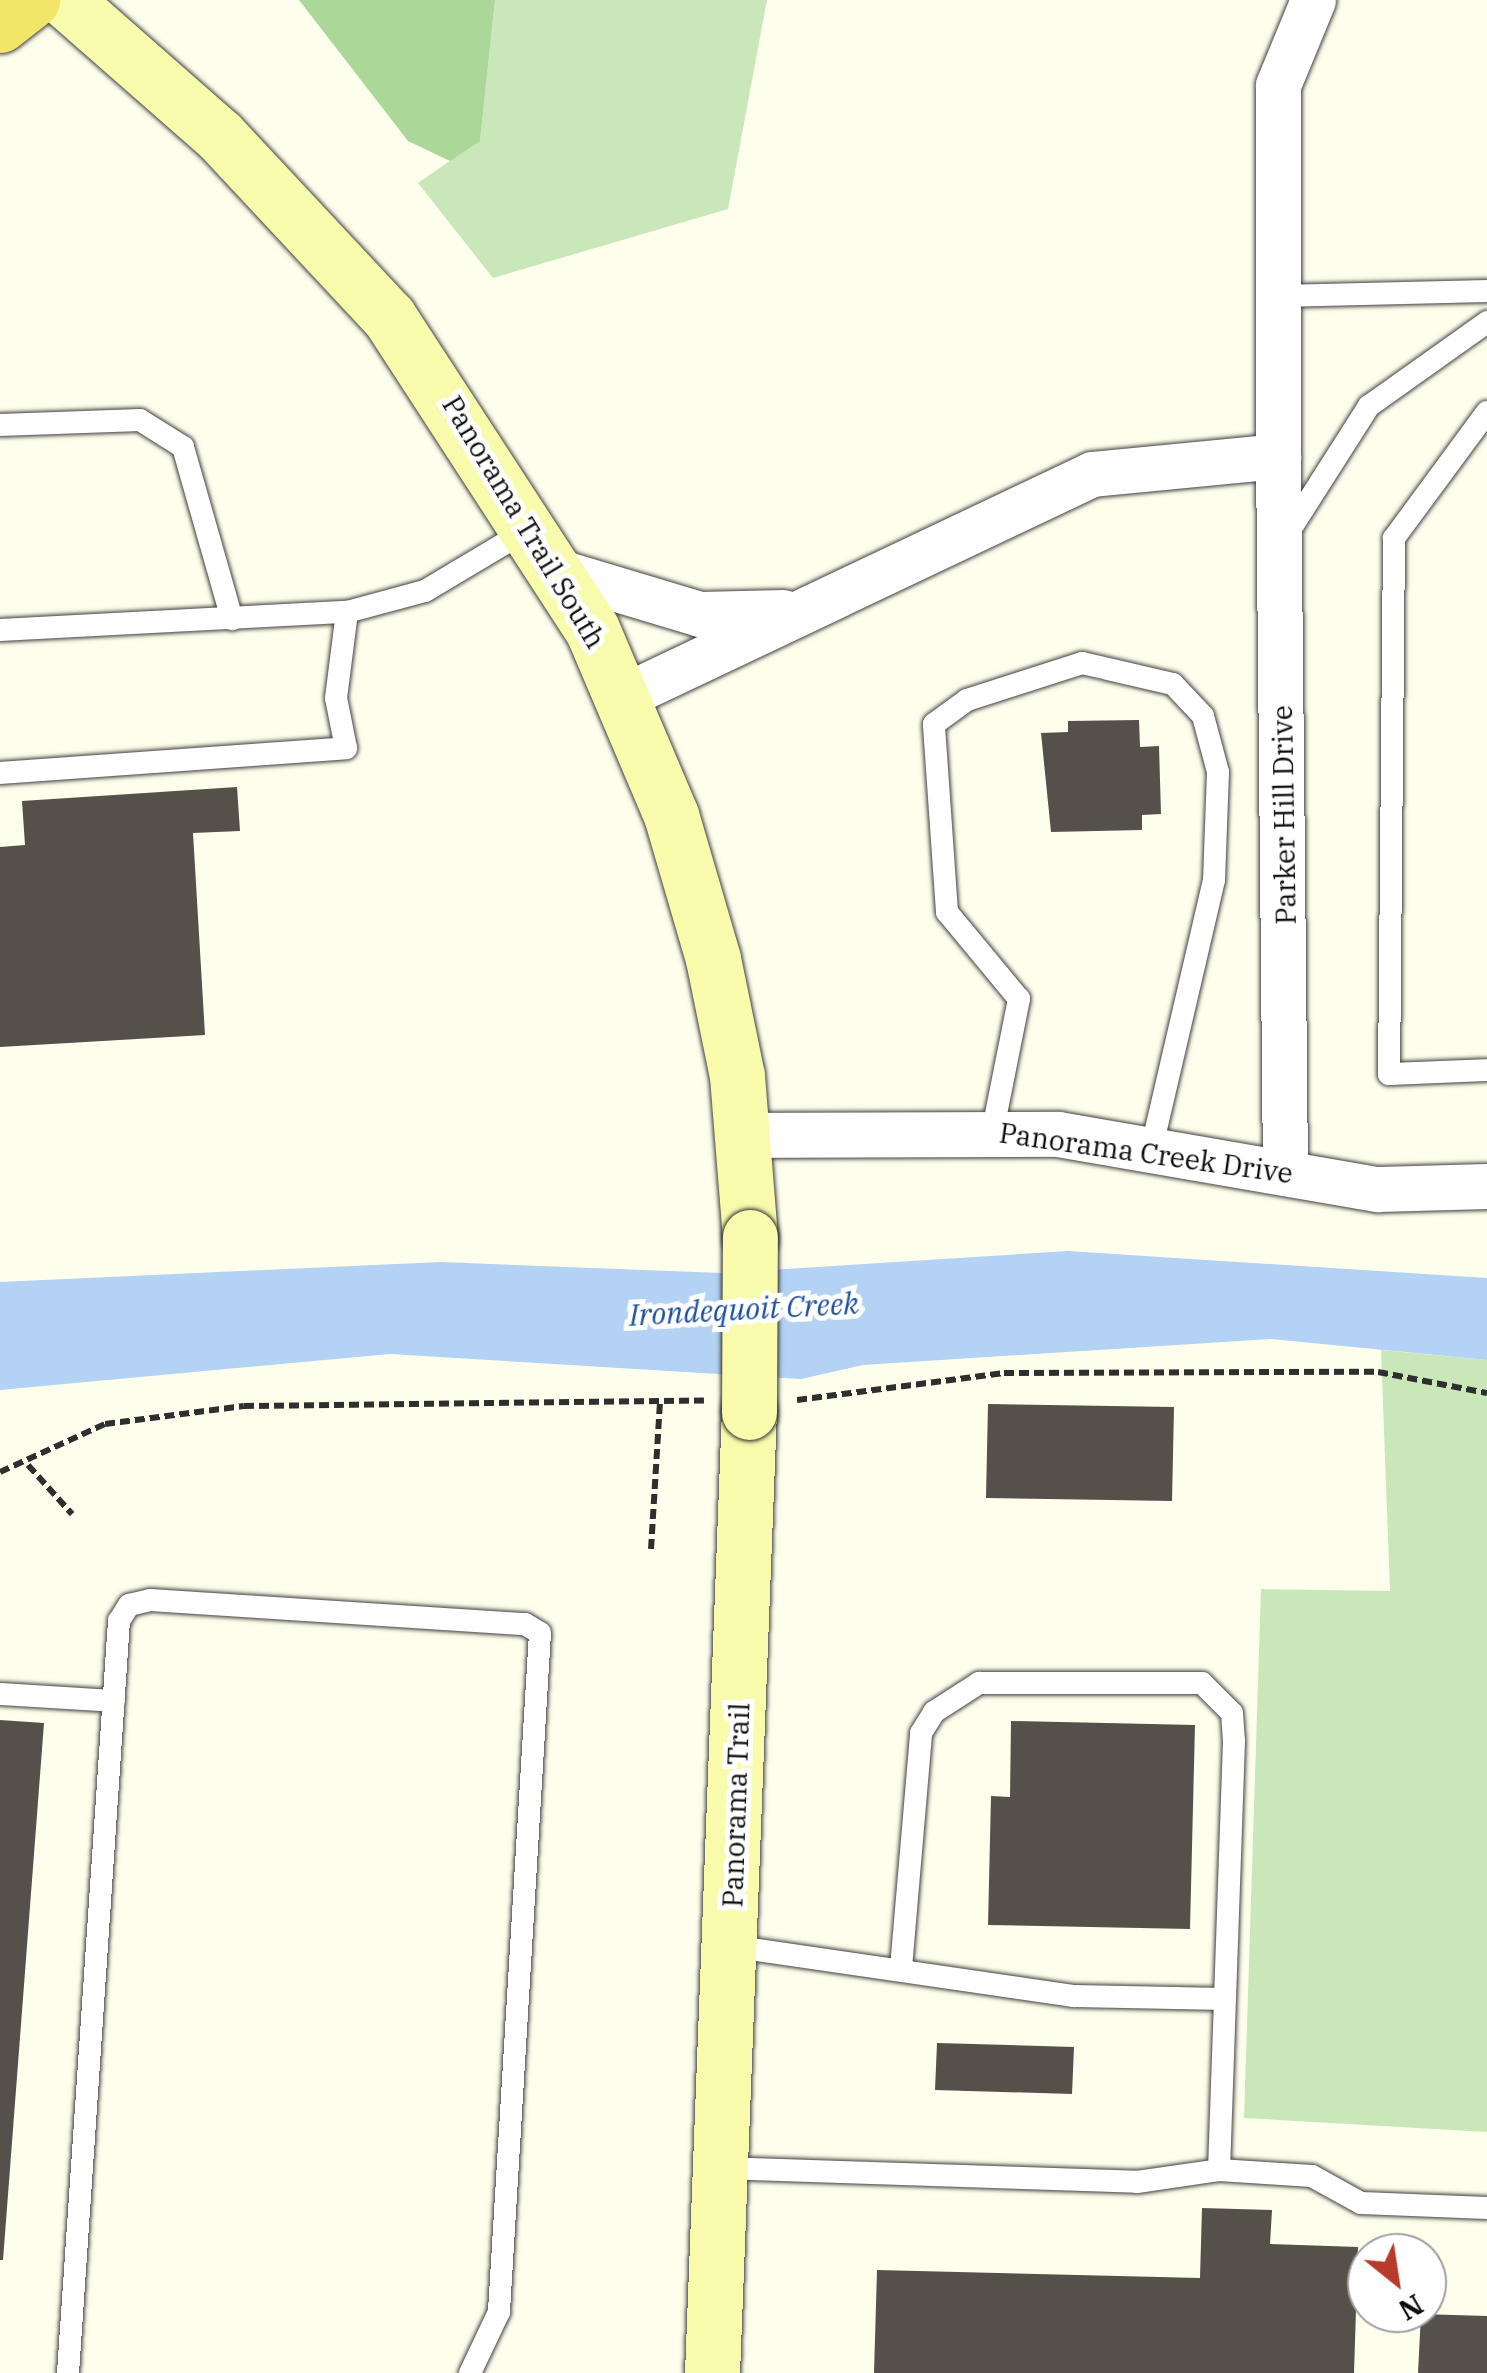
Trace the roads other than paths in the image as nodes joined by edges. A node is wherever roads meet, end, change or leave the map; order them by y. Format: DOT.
graph roads {
  1 [pos="32,0"];
  2 [pos="65,0"];
  3 [pos="1313,0"];
  4 [pos="0,26"];
  5 [pos="1487,291"];
  6 [pos="1280,296"];
  7 [pos="1487,322"];
  8 [pos="1487,412"];
  9 [pos="0,425"];
  10 [pos="1278,456"];
  11 [pos="532,527"];
  12 [pos="1280,550"];
  13 [pos="560,572"];
  14 [pos="805,610"];
  15 [pos="348,612"];
  16 [pos="232,619"];
  17 [pos="0,630"];
  18 [pos="624,696"];
  19 [pos="0,772"];
  20 [pos="1487,1070"];
  21 [pos="993,1129"];
  22 [pos="744,1135"];
  23 [pos="1151,1150"];
  24 [pos="1285,1173"];
  25 [pos="1487,1186"];
  26 [pos="750,1237"];
  27 [pos="0,1694"];
  28 [pos="114,1701"];
  29 [pos="730,1946"];
  30 [pos="902,1968"];
  31 [pos="1225,1999"];
  32 [pos="720,2168"];
  33 [pos="1219,2170"];
  34 [pos="1487,2208"];
  35 [pos="68,2373"];
  36 [pos="470,2373"];
  37 [pos="712,2373"];
  1 -- 4 [label="main road"];
  2 -- 11 [label="main road, Panorama Trail South"];
  3 -- 6 [label="street, Parker Hill Drive"];
  5 -- 6 [label="lane"];
  6 -- 10 [label="street, Parker Hill Drive"];
  7 -- 12 [label="lane"];
  8 -- 20 [label="lane"];
  9 -- 16 [label="lane"];
  10 -- 12 [label="street, Parker Hill Drive"];
  10 -- 14 [label="street"];
  11 -- 13 [label="main road, Panorama Trail South"];
  11 -- 15 [label="lane"];
  12 -- 24 [label="street, Parker Hill Drive"];
  13 -- 14 [label="street"];
  13 -- 18 [label="main road, Panorama Trail South"];
  14 -- 18 [label="street"];
  15 -- 16 [label="lane"];
  15 -- 19 [label="lane"];
  16 -- 17 [label="lane"];
  18 -- 22 [label="main road, Panorama Trail South"];
  21 -- 22 [label="street, Panorama Creek Drive"];
  21 -- 23 [label="street, Panorama Creek Drive"];
  21 -- 23 [label="lane"];
  22 -- 26 [label="main road, Panorama Trail South"];
  23 -- 24 [label="street, Panorama Creek Drive"];
  24 -- 25 [label="street, Panorama Creek Drive"];
  26 -- 29 [label="main road, Panorama Trail, bridge"];
  27 -- 28 [label="lane"];
  28 -- 35 [label="lane"];
  28 -- 36 [label="lane"];
  29 -- 30 [label="lane"];
  29 -- 32 [label="main road, Panorama Trail"];
  30 -- 31 [label="lane"];
  30 -- 31 [label="lane"];
  31 -- 33 [label="lane"];
  32 -- 33 [label="lane"];
  32 -- 37 [label="main road, Panorama Trail"];
  33 -- 34 [label="lane"];
}
